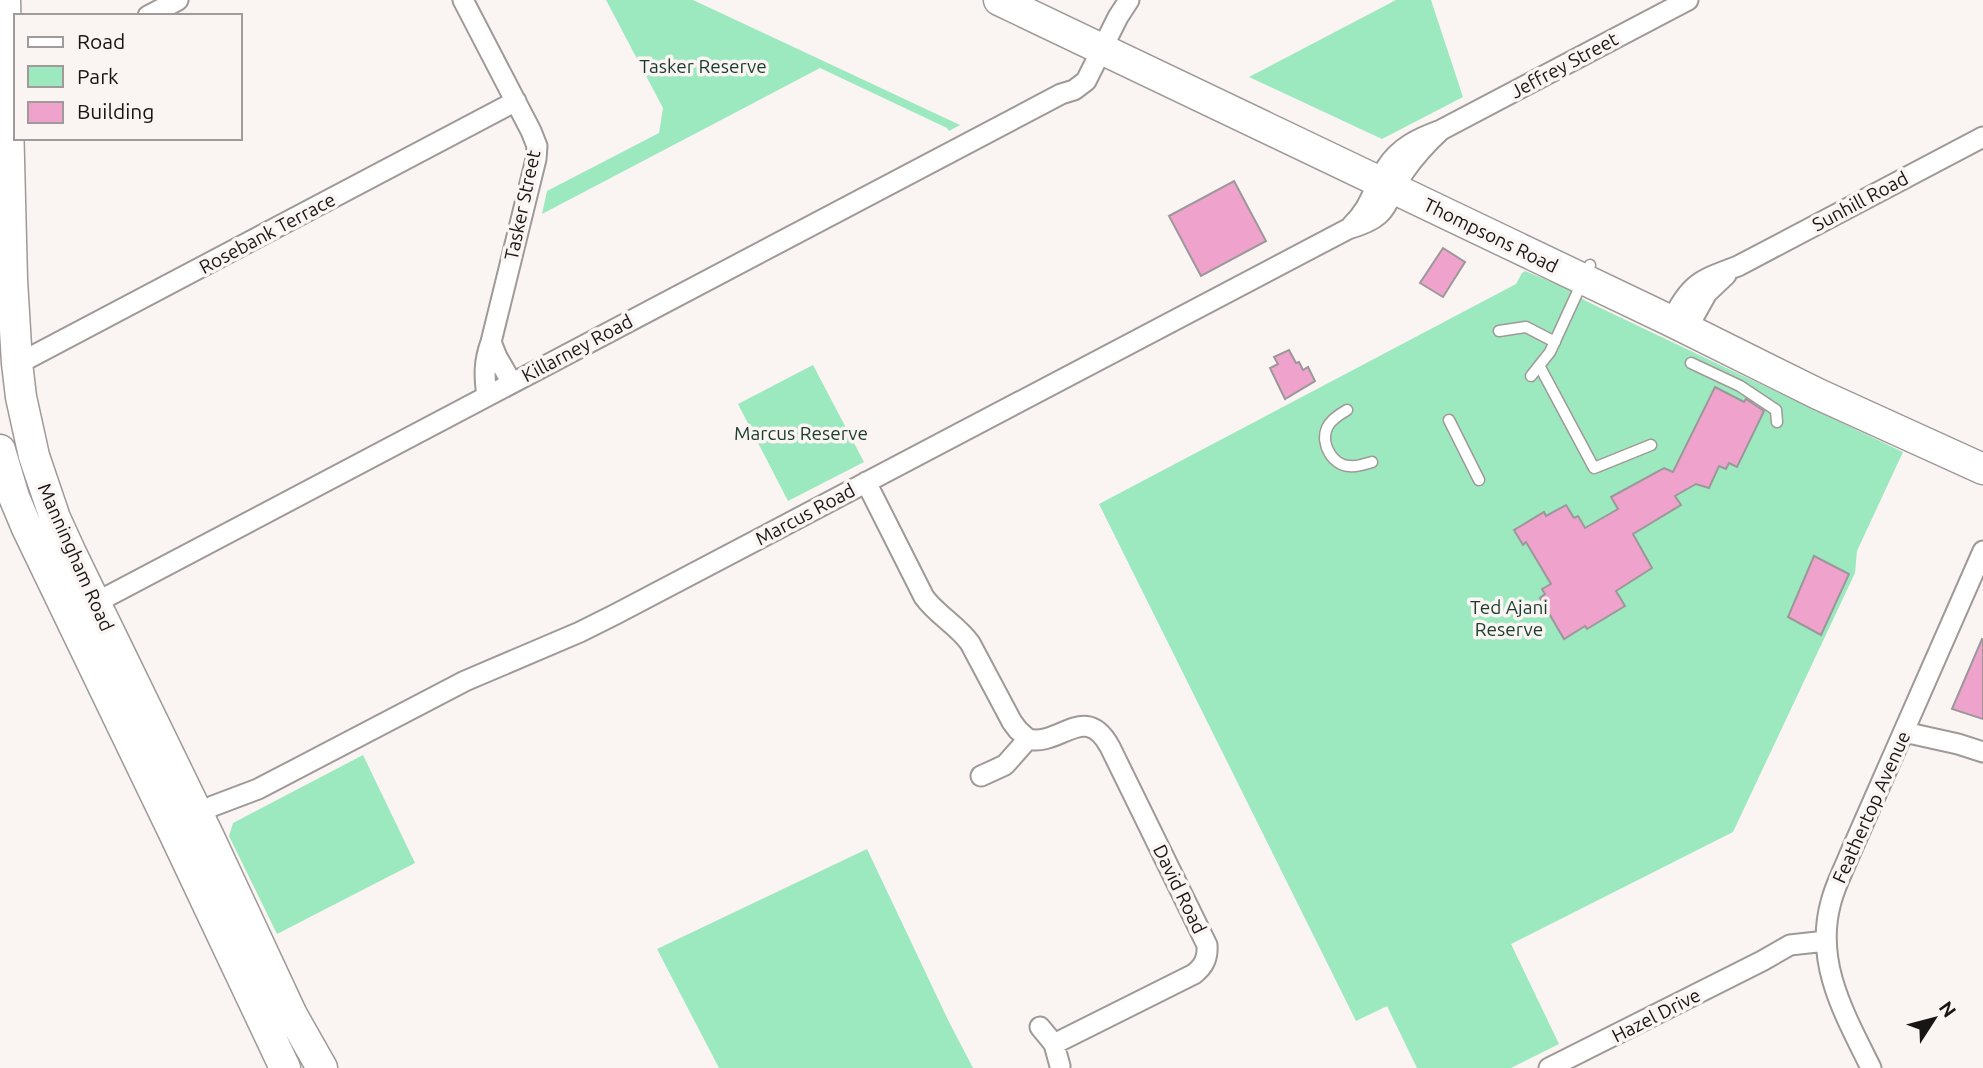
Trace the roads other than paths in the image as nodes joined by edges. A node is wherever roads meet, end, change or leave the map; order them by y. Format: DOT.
graph roads {
  1 [pos="5,0"];
  2 [pos="178,0"];
  3 [pos="463,0"];
  4 [pos="999,0"];
  5 [pos="1039,0"];
  6 [pos="1114,0"];
  7 [pos="1129,0"];
  8 [pos="1688,0"];
  9 [pos="152,14"];
  10 [pos="1101,39"];
  11 [pos="11,88"];
  12 [pos="516,101"];
  13 [pos="1983,137"];
  14 [pos="1391,178"];
  15 [pos="1587,272"];
  16 [pos="1499,331"];
  17 [pos="1691,337"];
  18 [pos="491,342"];
  19 [pos="1555,342"];
  20 [pos="17,363"];
  21 [pos="1540,367"];
  22 [pos="1531,376"];
  23 [pos="512,383"];
  24 [pos="487,396"];
  25 [pos="1348,410"];
  26 [pos="1449,420"];
  27 [pos="1777,422"];
  28 [pos="1651,445"];
  29 [pos="0,450"];
  30 [pos="1983,451"];
  31 [pos="1372,462"];
  32 [pos="1983,469"];
  33 [pos="1479,480"];
  34 [pos="866,482"];
  35 [pos="1983,551"];
  36 [pos="94,603"];
  37 [pos="1907,725"];
  38 [pos="1028,739"];
  39 [pos="1983,752"];
  40 [pos="981,776"];
  41 [pos="203,825"];
  42 [pos="174,833"];
  43 [pos="1826,948"];
  44 [pos="1040,1027"];
  45 [pos="1054,1044"];
  46 [pos="1060,1066"];
  47 [pos="285,1068"];
  48 [pos="322,1068"];
  49 [pos="1549,1068"];
  50 [pos="1871,1068"];
  1 -- 11 [label="main road, Manningham Road"];
  2 -- 9 [label="street"];
  3 -- 12 [label="street, Tasker Street"];
  4 -- 10 [label="main road, Thompsons Road"];
  5 -- 10 [label="main road, Thompsons Road"];
  6 -- 10 [label="street"];
  7 -- 10 [label="street"];
  8 -- 14 [label="street, Jeffrey Street"];
  10 -- 14 [label="main road, Thompsons Road"];
  10 -- 23 [label="street, Killarney Road"];
  11 -- 20 [label="main road, Manningham Road"];
  12 -- 18 [label="street, Tasker Street"];
  12 -- 20 [label="street, Rosebank Terrace"];
  13 -- 17 [label="street, Sunhill Road"];
  14 -- 15 [label="main road, Thompsons Road"];
  14 -- 34 [label="street, Marcus Road"];
  15 -- 17 [label="main road, Thompsons Road"];
  15 -- 19 [label="lane"];
  16 -- 19 [label="lane"];
  17 -- 27 [label="lane"];
  17 -- 30 [label="main road, Thompsons Road"];
  17 -- 32 [label="main road, Thompsons Road"];
  18 -- 23 [label="street"];
  18 -- 24 [label="street, Tasker Street"];
  19 -- 21 [label="lane"];
  20 -- 36 [label="main road, Manningham Road"];
  21 -- 22 [label="lane"];
  21 -- 28 [label="lane"];
  23 -- 24 [label="street, Killarney Road"];
  24 -- 36 [label="street, Killarney Road"];
  25 -- 31 [label="lane"];
  26 -- 33 [label="lane"];
  29 -- 42 [label="main road, Manningham Road"];
  34 -- 38 [label="street"];
  34 -- 41 [label="street, Marcus Road"];
  35 -- 37 [label="street, Feathertop Avenue"];
  36 -- 41 [label="main road, Manningham Road"];
  37 -- 39 [label="street"];
  37 -- 43 [label="street, Feathertop Avenue"];
  38 -- 40 [label="street"];
  38 -- 45 [label="street, David Road"];
  41 -- 42 [label="street, Marcus Road"];
  41 -- 48 [label="main road, Manningham Road"];
  42 -- 47 [label="main road, Manningham Road"];
  43 -- 49 [label="street, Hazel Drive"];
  43 -- 50 [label="street, Feathertop Avenue"];
  44 -- 45 [label="street"];
  45 -- 46 [label="street"];
}
